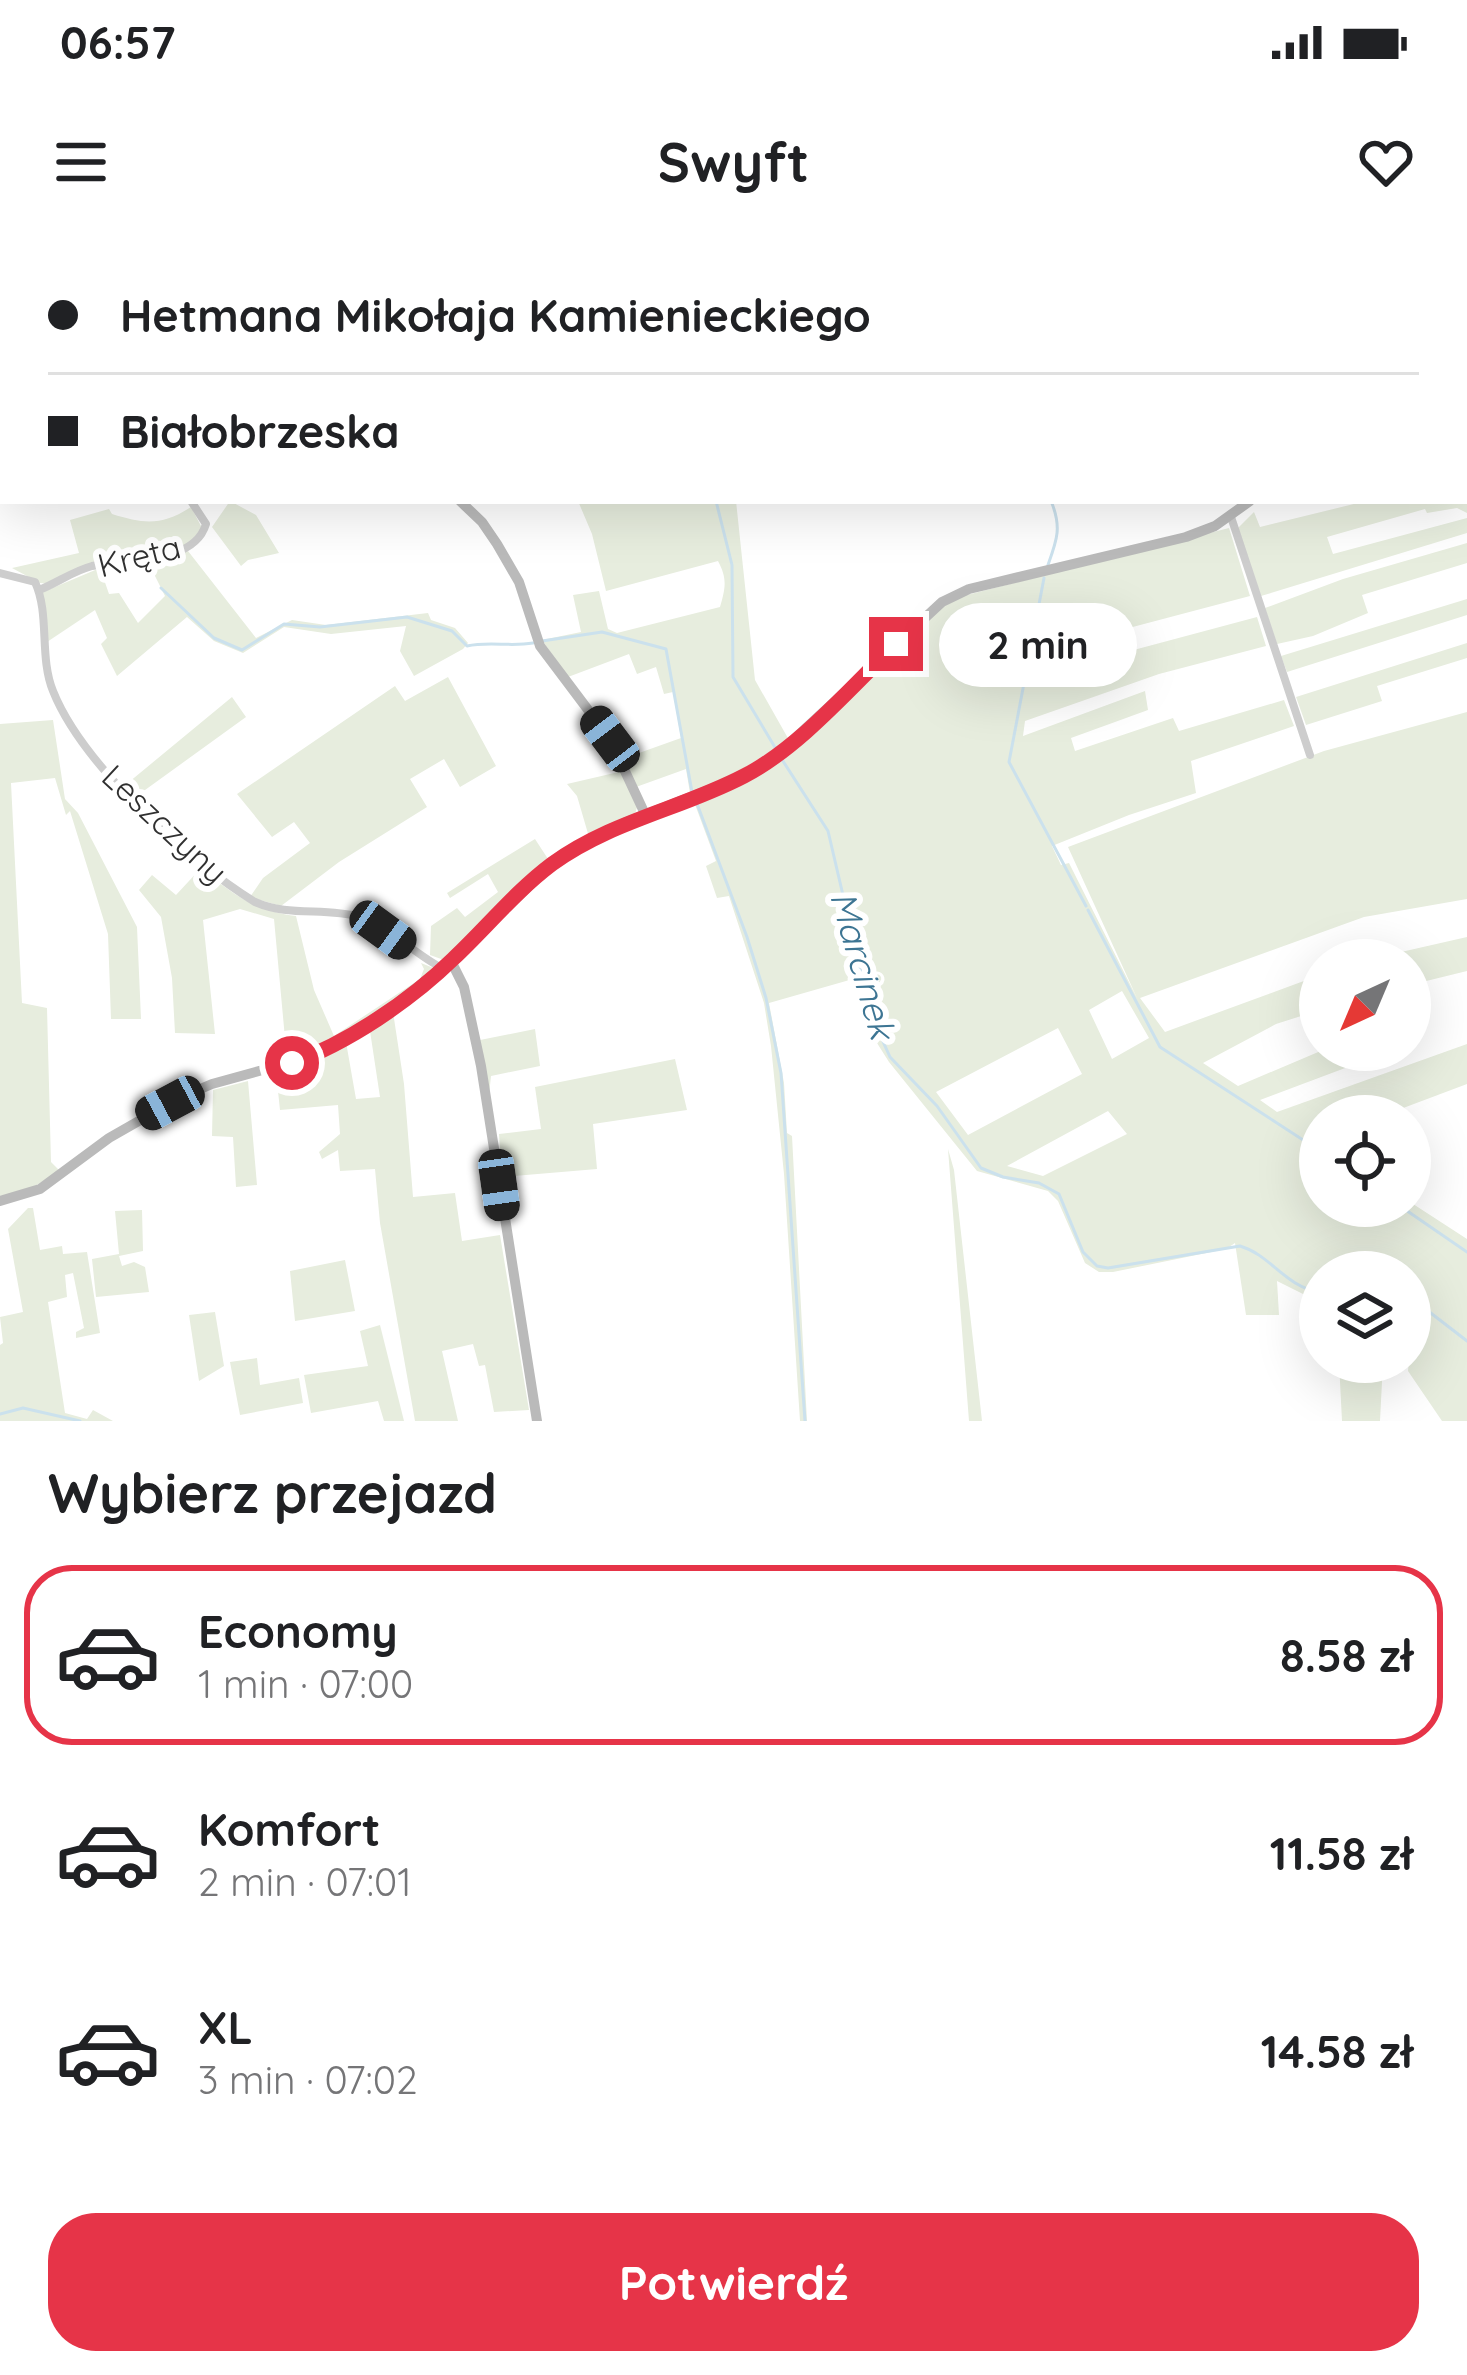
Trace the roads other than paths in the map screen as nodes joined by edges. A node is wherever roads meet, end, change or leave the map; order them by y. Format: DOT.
graph roads {
  1 [pos="193,504"];
  2 [pos="463,504"];
  3 [pos="1246,504"];
  4 [pos="1231,517"];
  5 [pos="0,573"];
  6 [pos="39,590"];
  7 [pos="1310,754"];
  8 [pos="644,811"];
  9 [pos="447,965"];
  10 [pos="0,1201"];
  11 [pos="537,1421"];
  1 -- 6 [label="street, Kręta"];
  2 -- 8 [label="street"];
  3 -- 4 [label="street"];
  4 -- 7 [label="street"];
  4 -- 8 [label="street"];
  5 -- 6 [label="street"];
  6 -- 9 [label="street, Leszczyny"];
  8 -- 9 [label="street"];
  9 -- 10 [label="street"];
  9 -- 11 [label="street"];
}
